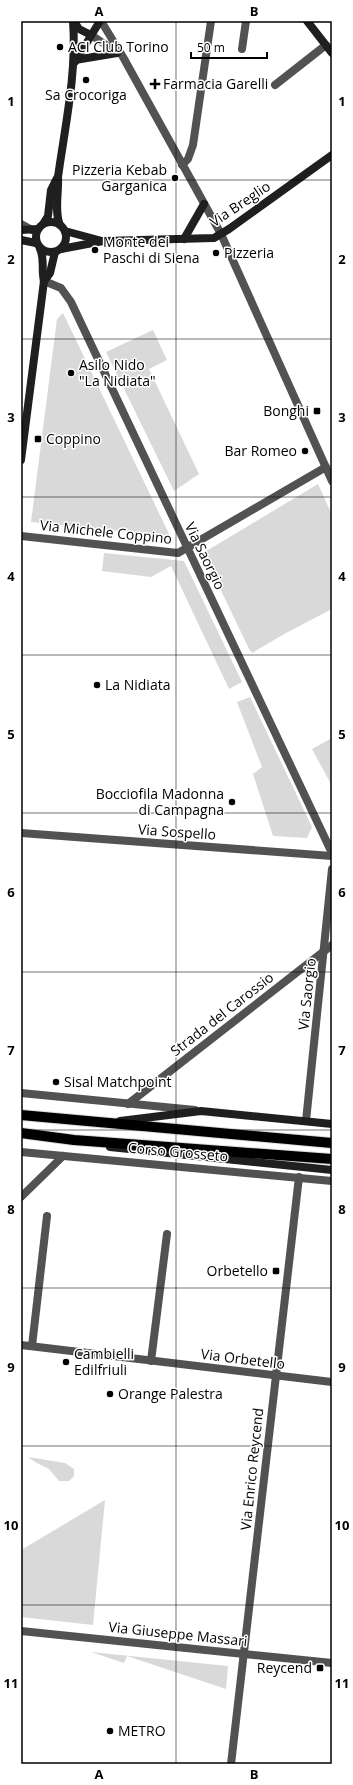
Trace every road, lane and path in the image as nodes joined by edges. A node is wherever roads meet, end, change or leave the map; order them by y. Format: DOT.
graph roads {
  1 [pos="73,21"];
  2 [pos="211,21"];
  3 [pos="246,21"];
  4 [pos="307,21"];
  5 [pos="99,23"];
  6 [pos="88,33"];
  7 [pos="326,45"];
  8 [pos="242,49"];
  9 [pos="332,53"];
  10 [pos="120,55"];
  11 [pos="74,63"];
  12 [pos="275,85"];
  13 [pos="332,155"];
  14 [pos="182,165"];
  15 [pos="58,177"];
  16 [pos="204,204"];
  17 [pos="21,224"];
  18 [pos="38,228"];
  19 [pos="62,228"];
  20 [pos="21,230"];
  21 [pos="221,234"];
  22 [pos="184,239"];
  23 [pos="21,240"];
  24 [pos="103,241"];
  25 [pos="38,246"];
  26 [pos="58,250"];
  27 [pos="44,281"];
  28 [pos="21,460"];
  29 [pos="326,467"];
  30 [pos="332,481"];
  31 [pos="21,536"];
  32 [pos="186,548"];
  33 [pos="21,833"];
  34 [pos="332,854"];
  35 [pos="332,869"];
  36 [pos="332,944"];
  37 [pos="325,950"];
  38 [pos="21,1093"];
  39 [pos="128,1104"];
  40 [pos="202,1111"];
  41 [pos="21,1115"];
  42 [pos="306,1121"];
  43 [pos="97,1122"];
  44 [pos="332,1124"];
  45 [pos="21,1133"];
  46 [pos="74,1140"];
  47 [pos="332,1143"];
  48 [pos="21,1152"];
  49 [pos="63,1156"];
  50 [pos="332,1159"];
  51 [pos="332,1170"];
  52 [pos="299,1177"];
  53 [pos="332,1181"];
  54 [pos="21,1198"];
  55 [pos="47,1216"];
  56 [pos="167,1234"];
  57 [pos="21,1345"];
  58 [pos="32,1346"];
  59 [pos="151,1361"];
  60 [pos="275,1376"];
  61 [pos="332,1382"];
  62 [pos="21,1631"];
  63 [pos="244,1654"];
  64 [pos="332,1663"];
  65 [pos="231,1764"];
  1 -- 6 [label="street"];
  1 -- 11 [label="street"];
  2 -- 14 [label="street"];
  3 -- 8 [label="street"];
  4 -- 7 [label="street"];
  5 -- 6 [label="street"];
  5 -- 10 [label="street"];
  6 -- 10 [label="street"];
  6 -- 11 [label="street"];
  7 -- 9 [label="street"];
  7 -- 12 [label="street"];
  10 -- 11 [label="street"];
  10 -- 14 [label="street"];
  11 -- 15 [label="street"];
  13 -- 21 [label="street, Via Breglio"];
  14 -- 16 [label="street"];
  15 -- 18 [label="street"];
  15 -- 19 [label="street"];
  16 -- 21 [label="street"];
  16 -- 22 [label="street"];
  17 -- 18 [label="street"];
  18 -- 19 [label="street"];
  18 -- 20 [label="street"];
  18 -- 25 [label="street"];
  19 -- 24 [label="street, Via Breglio"];
  19 -- 26 [label="street"];
  21 -- 22 [label="street, Via Breglio"];
  21 -- 29 [label="street"];
  22 -- 24 [label="street, Via Breglio"];
  23 -- 25 [label="street"];
  24 -- 26 [label="street, Via Breglio"];
  25 -- 26 [label="street"];
  25 -- 27 [label="street"];
  26 -- 27 [label="street"];
  27 -- 28 [label="street"];
  27 -- 32 [label="street, Via Saorgio"];
  29 -- 30 [label="street"];
  29 -- 32 [label="street, Via Michele Coppino"];
  31 -- 32 [label="street, Via Michele Coppino"];
  32 -- 34 [label="street, Via Saorgio"];
  33 -- 34 [label="street, Via Sospello"];
  35 -- 37 [label="street, Via Saorgio"];
  36 -- 37 [label="street, Strada del Carossio"];
  37 -- 39 [label="street, Strada del Carossio"];
  37 -- 42 [label="street, Via Saorgio"];
  38 -- 39 [label="street, Corso Grosseto"];
  39 -- 40 [label="street, Corso Grosseto"];
  40 -- 42 [label="street, Corso Grosseto"];
  40 -- 43 [label="street, Corso Grosseto"];
  41 -- 43 [label="main road, Corso Grosseto"];
  42 -- 44 [label="street, Corso Grosseto"];
  43 -- 47 [label="main road, Corso Grosseto"];
  45 -- 46 [label="main road, Corso Grosseto"];
  46 -- 50 [label="main road, Corso Grosseto"];
  46 -- 51 [label="street, Corso Grosseto"];
  48 -- 49 [label="street, Corso Grosseto"];
  49 -- 52 [label="street, Corso Grosseto"];
  49 -- 54 [label="street"];
  52 -- 53 [label="street, Corso Grosseto"];
  52 -- 60 [label="street, Via Enrico Reycend"];
  55 -- 58 [label="street"];
  56 -- 59 [label="street"];
  57 -- 58 [label="street, Via Orbetello"];
  58 -- 59 [label="street, Via Orbetello"];
  59 -- 60 [label="street, Via Orbetello"];
  60 -- 61 [label="street, Via Orbetello"];
  60 -- 63 [label="street, Via Enrico Reycend"];
  62 -- 63 [label="street, Via Giuseppe Massari"];
  63 -- 64 [label="street, Via Giuseppe Massari"];
  63 -- 65 [label="street, Via Enrico Reycend"];
}
